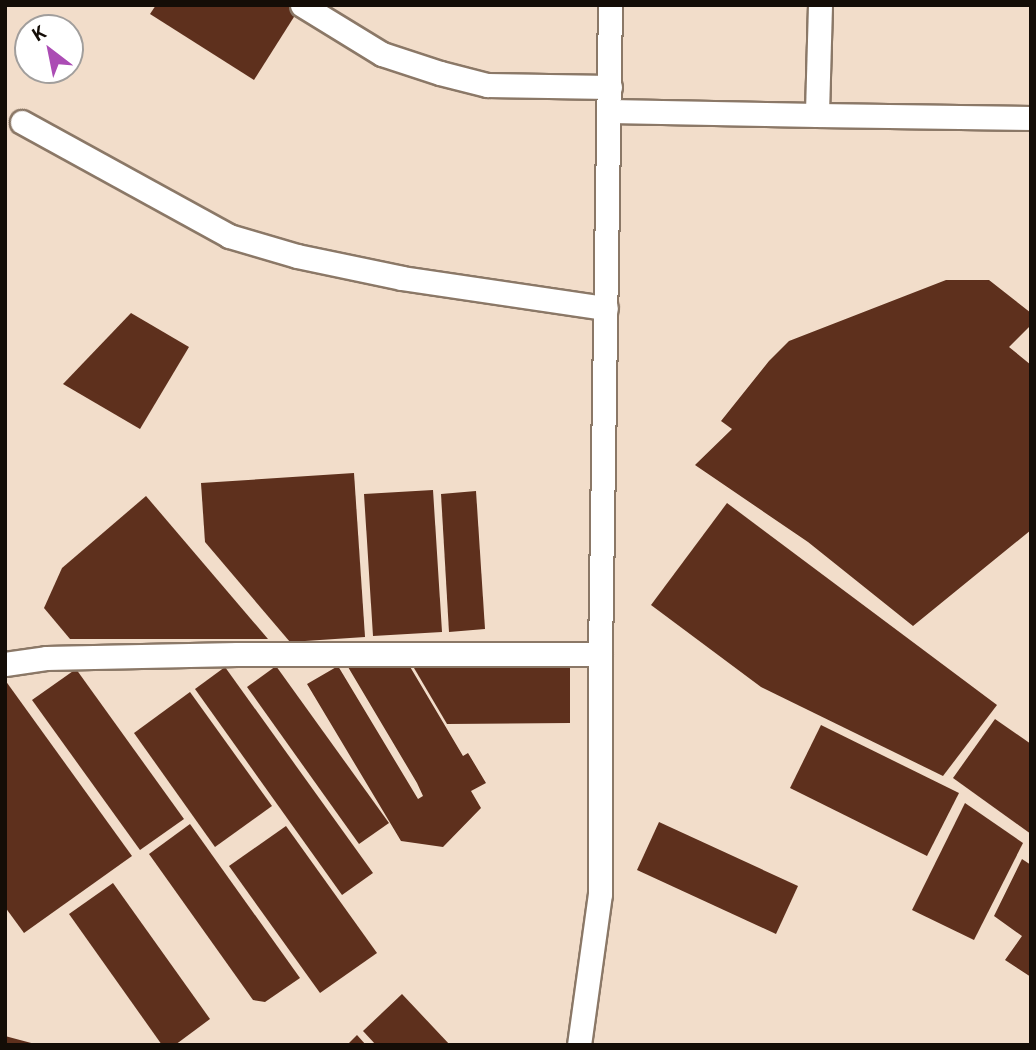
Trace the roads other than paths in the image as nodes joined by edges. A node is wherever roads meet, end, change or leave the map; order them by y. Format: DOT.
graph roads {
  1 [pos="302,5"];
  2 [pos="610,5"];
  3 [pos="820,5"];
  4 [pos="610,87"];
  5 [pos="610,111"];
  6 [pos="817,115"];
  7 [pos="1031,118"];
  8 [pos="22,122"];
  9 [pos="606,309"];
  10 [pos="600,654"];
  11 [pos="5,664"];
  12 [pos="579,1045"];
  1 -- 4 [label="street"];
  2 -- 4 [label="street"];
  3 -- 6 [label="street"];
  4 -- 5 [label="street"];
  5 -- 6 [label="street"];
  5 -- 9 [label="street"];
  6 -- 7 [label="street"];
  8 -- 9 [label="street"];
  9 -- 10 [label="street"];
  10 -- 11 [label="street"];
  10 -- 12 [label="street"];
}
